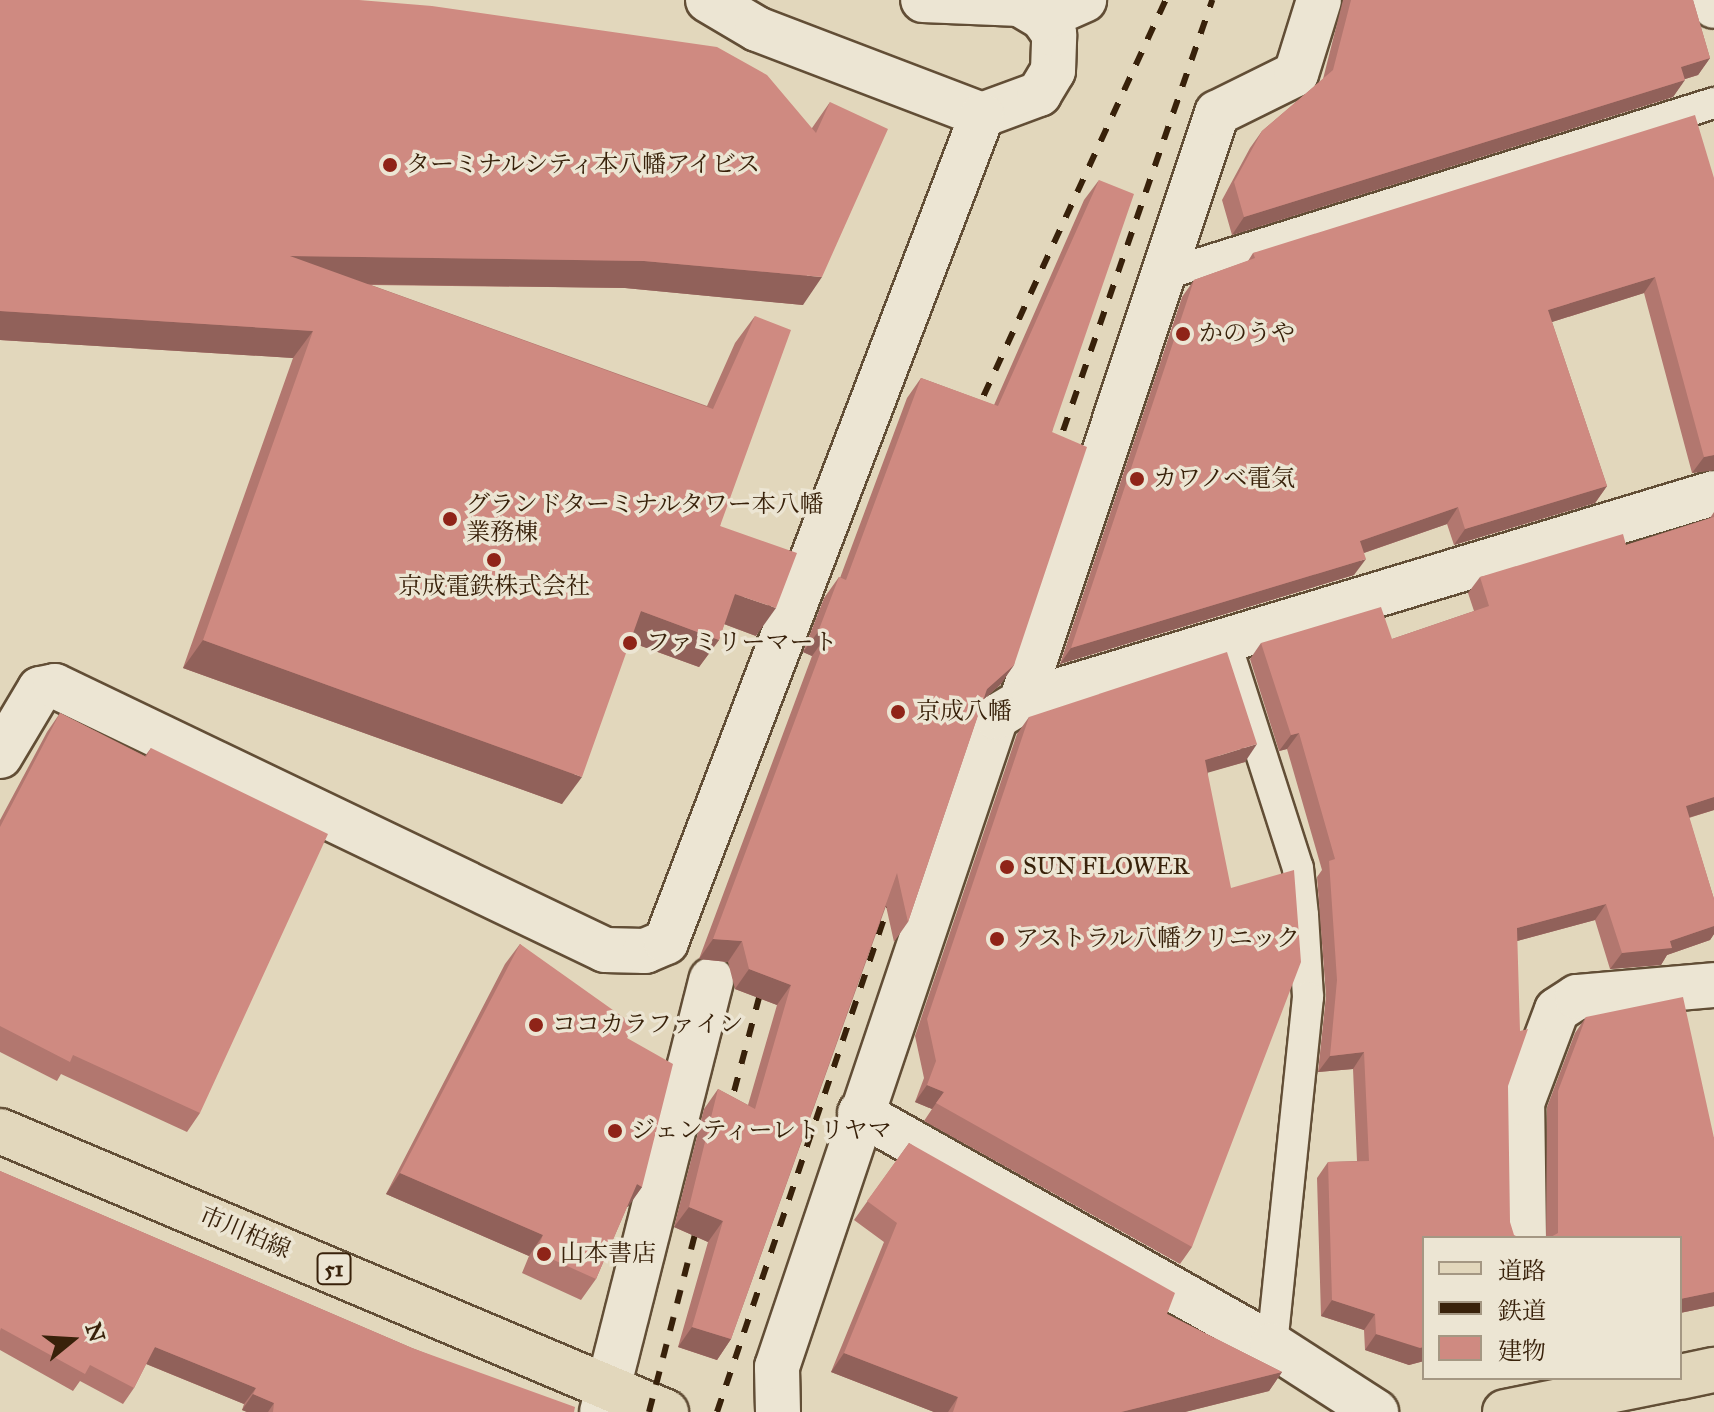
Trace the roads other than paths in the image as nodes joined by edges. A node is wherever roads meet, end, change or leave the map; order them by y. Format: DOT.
graph roads {
  1 [pos="708,0"];
  2 [pos="923,0"];
  3 [pos="1084,0"];
  4 [pos="1319,0"];
  5 [pos="1712,0"];
  6 [pos="1714,6"];
  7 [pos="1043,18"];
  8 [pos="1714,103"];
  9 [pos="982,115"];
  10 [pos="1166,274"];
  11 [pos="1714,493"];
  12 [pos="1225,641"];
  13 [pos="1021,702"];
  14 [pos="0,756"];
  15 [pos="711,980"];
  16 [pos="1714,985"];
  17 [pos="860,1113"];
  18 [pos="0,1131"];
  19 [pos="1524,1236"];
  20 [pos="1272,1345"];
  21 [pos="1714,1370"];
  22 [pos="1682,1376"];
  23 [pos="1656,1380"];
  24 [pos="605,1398"];
  25 [pos="1521,1399"];
  26 [pos="666,1412"];
  27 [pos="778,1412"];
  28 [pos="1376,1412"];
  1 -- 9 [label="street"];
  2 -- 7 [label="street"];
  3 -- 7 [label="street"];
  4 -- 10 [label="street"];
  5 -- 6 [label="street"];
  7 -- 9 [label="street"];
  8 -- 10 [label="lane"];
  9 -- 14 [label="street"];
  10 -- 13 [label="street"];
  11 -- 12 [label="street"];
  12 -- 13 [label="street"];
  12 -- 20 [label="lane"];
  13 -- 17 [label="street"];
  15 -- 24 [label="street"];
  16 -- 19 [label="street"];
  17 -- 20 [label="street"];
  17 -- 27 [label="street"];
  18 -- 24 [label="main road, 市川柏線 / 51"];
  20 -- 28 [label="street"];
  21 -- 22 [label="main road"];
  23 -- 25 [label="main road"];
  24 -- 26 [label="main road, 市川柏線 / 51"];
}
